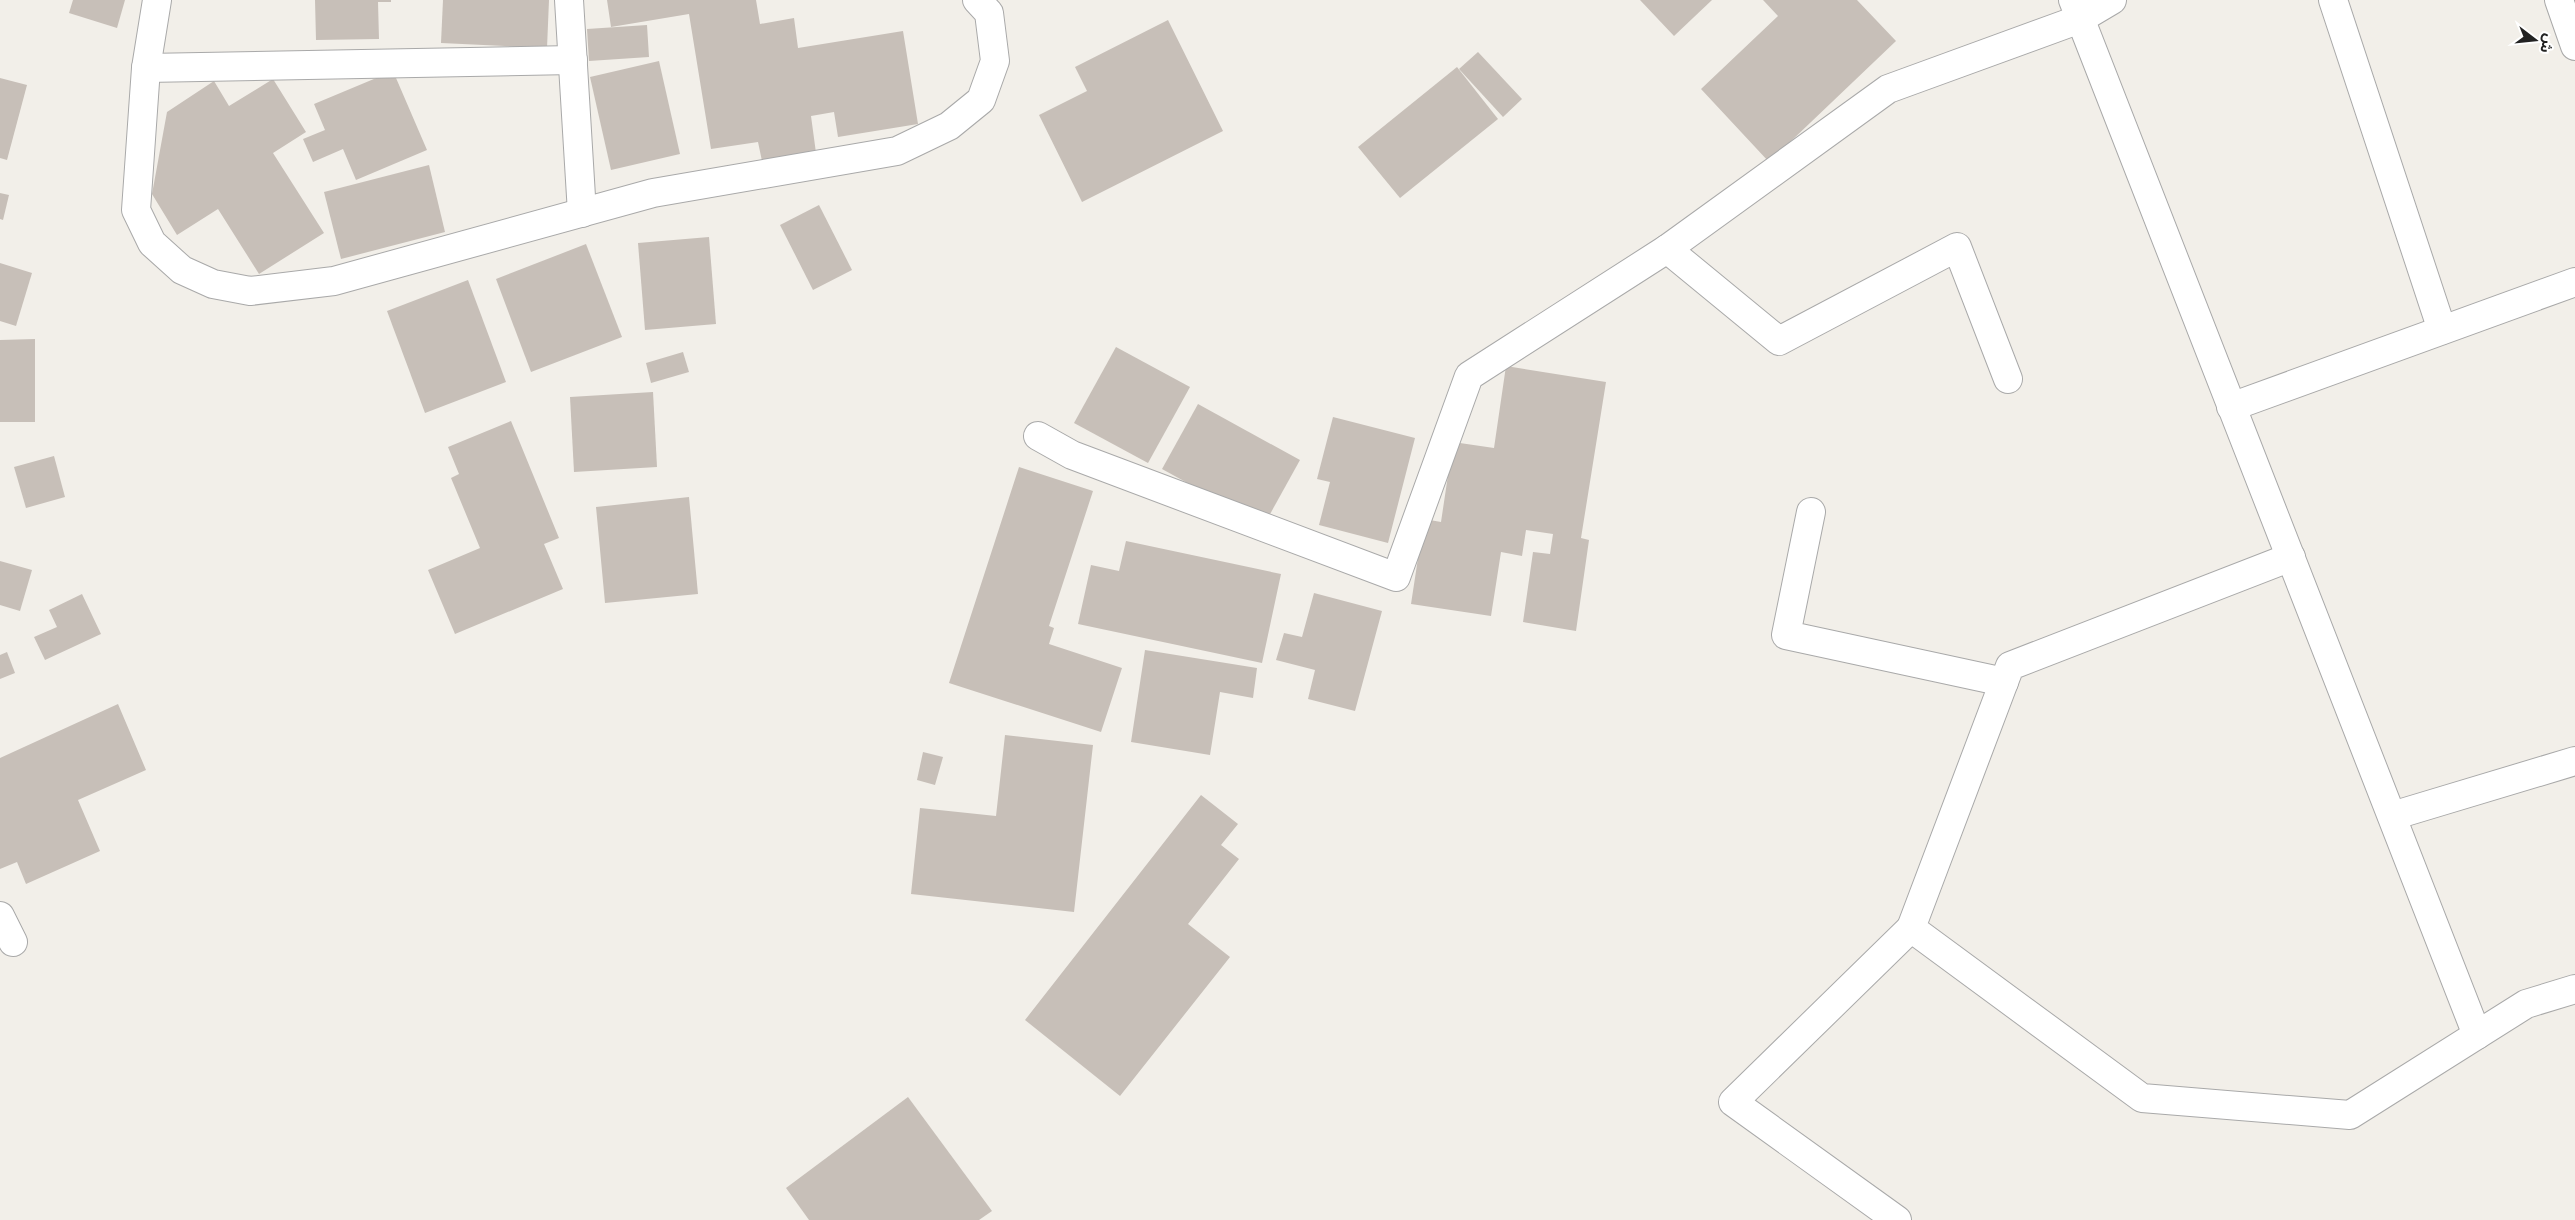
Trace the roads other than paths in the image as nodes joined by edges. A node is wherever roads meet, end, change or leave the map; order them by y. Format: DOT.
graph roads {
  1 [pos="157,0"];
  2 [pos="569,0"];
  3 [pos="977,0"];
  4 [pos="2112,0"];
  5 [pos="2333,0"];
  6 [pos="2558,0"];
  7 [pos="2077,10"];
  8 [pos="2575,46"];
  9 [pos="573,60"];
  10 [pos="146,68"];
  11 [pos="582,213"];
  12 [pos="1667,250"];
  13 [pos="2575,282"];
  14 [pos="2442,330"];
  15 [pos="2008,379"];
  16 [pos="2231,407"];
  17 [pos="1038,436"];
  18 [pos="1811,512"];
  19 [pos="2291,557"];
  20 [pos="2004,682"];
  21 [pos="2575,761"];
  22 [pos="2392,816"];
  23 [pos="0,916"];
  24 [pos="1910,928"];
  25 [pos="13,942"];
  26 [pos="2575,989"];
  27 [pos="2477,1035"];
  28 [pos="1897,1220"];
  1 -- 10 [label="street"];
  2 -- 9 [label="street"];
  3 -- 11 [label="street"];
  4 -- 7 [label="street"];
  5 -- 14 [label="street"];
  6 -- 8 [label="street"];
  7 -- 12 [label="street"];
  7 -- 16 [label="street"];
  9 -- 10 [label="street"];
  9 -- 11 [label="street"];
  10 -- 11 [label="street"];
  12 -- 15 [label="street"];
  12 -- 17 [label="street"];
  13 -- 14 [label="street"];
  14 -- 16 [label="street"];
  16 -- 19 [label="street"];
  18 -- 20 [label="street"];
  19 -- 20 [label="street"];
  19 -- 22 [label="street"];
  20 -- 24 [label="street"];
  21 -- 22 [label="street"];
  22 -- 27 [label="street"];
  23 -- 25 [label="street"];
  24 -- 27 [label="street"];
  24 -- 28 [label="street"];
  26 -- 27 [label="street"];
}
